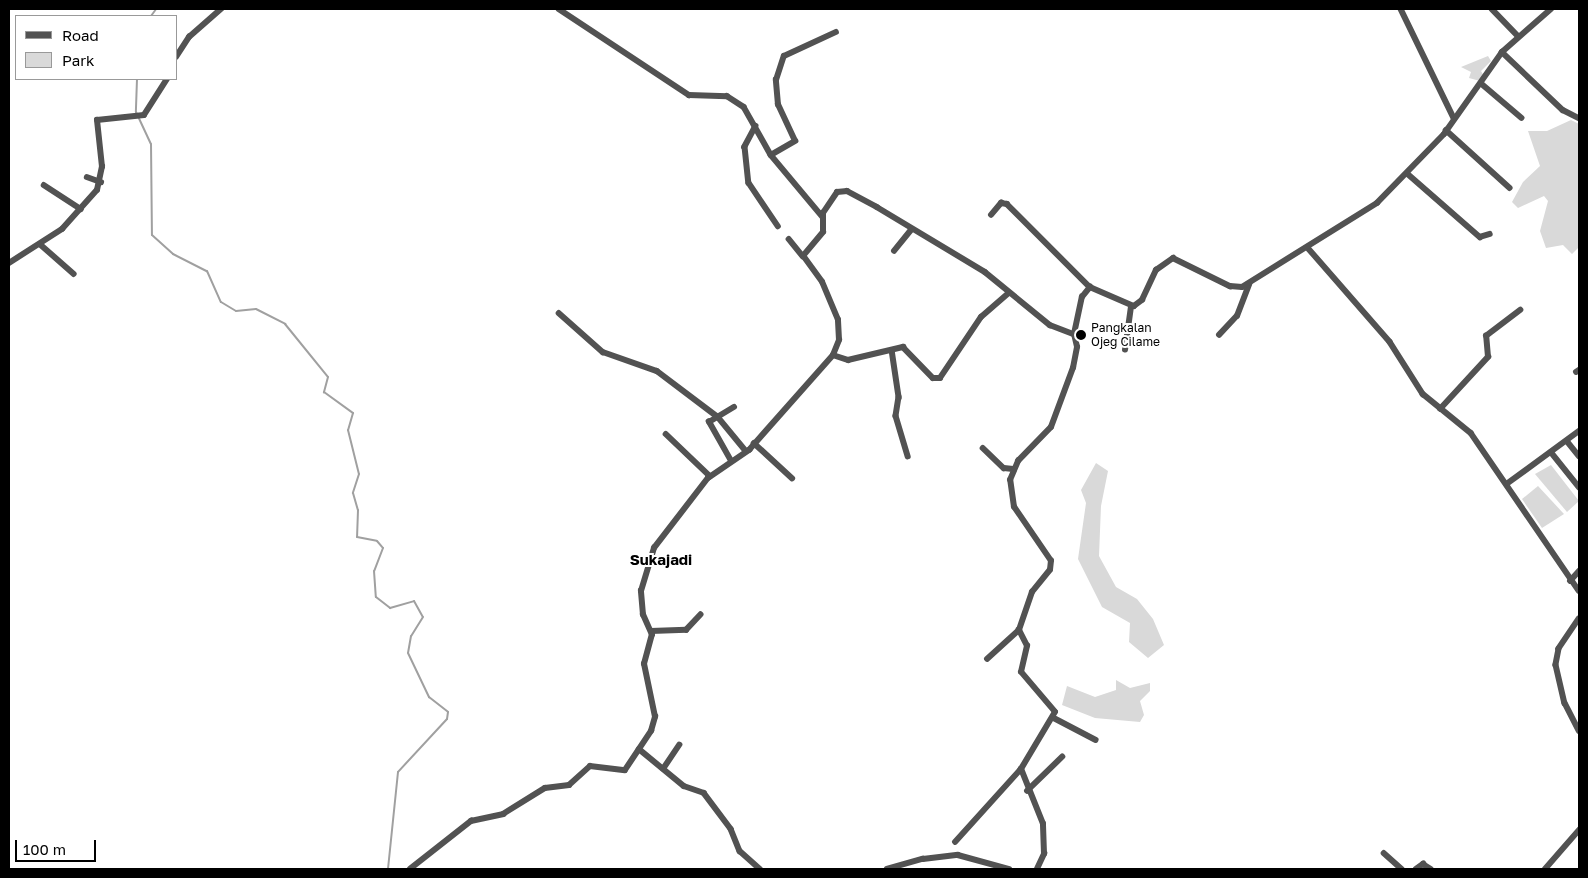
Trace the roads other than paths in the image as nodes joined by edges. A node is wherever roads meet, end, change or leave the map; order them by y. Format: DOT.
graph roads {
  1 [pos="221,9"];
  2 [pos="559,9"];
  3 [pos="1401,9"];
  4 [pos="1492,9"];
  5 [pos="1549,9"];
  6 [pos="836,32"];
  7 [pos="1518,36"];
  8 [pos="1502,52"];
  9 [pos="178,53"];
  10 [pos="166,80"];
  11 [pos="1482,84"];
  12 [pos="1454,118"];
  13 [pos="1522,118"];
  14 [pos="1579,118"];
  15 [pos="756,126"];
  16 [pos="1446,130"];
  17 [pos="771,155"];
  18 [pos="1408,174"];
  19 [pos="87,177"];
  20 [pos="101,182"];
  21 [pos="44,185"];
  22 [pos="1510,188"];
  23 [pos="81,209"];
  24 [pos="992,215"];
  25 [pos="822,216"];
  26 [pos="778,226"];
  27 [pos="912,229"];
  28 [pos="1490,234"];
  29 [pos="788,239"];
  30 [pos="40,244"];
  31 [pos="1309,249"];
  32 [pos="894,251"];
  33 [pos="803,256"];
  34 [pos="9,263"];
  35 [pos="74,274"];
  36 [pos="1249,284"];
  37 [pos="1090,287"];
  38 [pos="1007,294"];
  39 [pos="1131,307"];
  40 [pos="1520,310"];
  41 [pos="559,313"];
  42 [pos="1074,334"];
  43 [pos="1219,335"];
  44 [pos="892,350"];
  45 [pos="1125,350"];
  46 [pos="834,355"];
  47 [pos="734,408"];
  48 [pos="1440,408"];
  49 [pos="718,417"];
  50 [pos="1579,431"];
  51 [pos="666,434"];
  52 [pos="1567,441"];
  53 [pos="754,443"];
  54 [pos="984,448"];
  55 [pos="746,451"];
  56 [pos="1551,452"];
  57 [pos="908,456"];
  58 [pos="1579,456"];
  59 [pos="731,460"];
  60 [pos="1012,469"];
  61 [pos="710,476"];
  62 [pos="792,478"];
  63 [pos="1508,483"];
  64 [pos="1579,487"];
  65 [pos="1579,571"];
  66 [pos="1570,581"];
  67 [pos="1578,590"];
  68 [pos="1579,597"];
  69 [pos="700,615"];
  70 [pos="1579,619"];
  71 [pos="1018,630"];
  72 [pos="651,631"];
  73 [pos="987,658"];
  74 [pos="1054,718"];
  75 [pos="1579,731"];
  76 [pos="1096,740"];
  77 [pos="679,745"];
  78 [pos="639,749"];
  79 [pos="1062,757"];
  80 [pos="663,769"];
  81 [pos="1022,769"];
  82 [pos="1027,791"];
  83 [pos="1579,830"];
  84 [pos="955,842"];
  85 [pos="1384,853"];
  86 [pos="410,869"];
  87 [pos="760,869"];
  88 [pos="888,869"];
  89 [pos="1009,869"];
  90 [pos="1037,869"];
  91 [pos="1402,869"];
  92 [pos="1416,869"];
  93 [pos="1431,869"];
  94 [pos="1545,869"];
  1 -- 9 [label="street"];
  2 -- 15 [label="street"];
  3 -- 12 [label="street"];
  4 -- 7 [label="street"];
  5 -- 7 [label="street"];
  6 -- 17 [label="street"];
  7 -- 8 [label="street"];
  8 -- 11 [label="street"];
  8 -- 14 [label="street"];
  10 -- 20 [label="street"];
  11 -- 12 [label="street"];
  11 -- 13 [label="street"];
  12 -- 16 [label="street"];
  15 -- 17 [label="street"];
  15 -- 26 [label="street"];
  16 -- 18 [label="street"];
  16 -- 22 [label="street"];
  17 -- 25 [label="street"];
  18 -- 28 [label="street"];
  18 -- 31 [label="street"];
  19 -- 20 [label="street"];
  20 -- 23 [label="street"];
  21 -- 23 [label="street"];
  23 -- 30 [label="street"];
  24 -- 37 [label="street"];
  25 -- 27 [label="street"];
  25 -- 33 [label="street"];
  27 -- 32 [label="street"];
  27 -- 38 [label="street"];
  29 -- 33 [label="street"];
  30 -- 34 [label="street"];
  30 -- 35 [label="street"];
  31 -- 36 [label="street"];
  31 -- 48 [label="street"];
  33 -- 46 [label="street"];
  36 -- 39 [label="street"];
  36 -- 43 [label="street"];
  37 -- 39 [label="street"];
  37 -- 42 [label="street"];
  38 -- 42 [label="street"];
  38 -- 44 [label="street"];
  39 -- 45 [label="street"];
  40 -- 48 [label="street"];
  41 -- 49 [label="street"];
  42 -- 60 [label="street"];
  44 -- 46 [label="street"];
  44 -- 57 [label="street"];
  46 -- 53 [label="street"];
  47 -- 49 [label="street"];
  48 -- 63 [label="street"];
  49 -- 55 [label="street"];
  49 -- 59 [label="street"];
  50 -- 52 [label="street"];
  51 -- 61 [label="street"];
  52 -- 56 [label="street"];
  52 -- 58 [label="street"];
  53 -- 55 [label="street"];
  53 -- 62 [label="street"];
  54 -- 60 [label="street"];
  55 -- 59 [label="street"];
  56 -- 63 [label="street"];
  56 -- 64 [label="street"];
  59 -- 61 [label="street"];
  60 -- 71 [label="street"];
  61 -- 72 [label="street"];
  63 -- 66 [label="street"];
  65 -- 66 [label="street"];
  66 -- 67 [label="street"];
  67 -- 68 [label="street"];
  69 -- 72 [label="street"];
  70 -- 75 [label="street"];
  71 -- 73 [label="street"];
  71 -- 74 [label="street"];
  72 -- 78 [label="street"];
  74 -- 76 [label="street"];
  74 -- 81 [label="street"];
  77 -- 80 [label="street"];
  78 -- 80 [label="street"];
  78 -- 86 [label="street"];
  79 -- 82 [label="street"];
  80 -- 87 [label="street"];
  81 -- 82 [label="street"];
  81 -- 84 [label="street"];
  82 -- 90 [label="street"];
  83 -- 94 [label="street"];
  85 -- 91 [label="street"];
  88 -- 89 [label="street"];
  92 -- 93 [label="street"];
}
